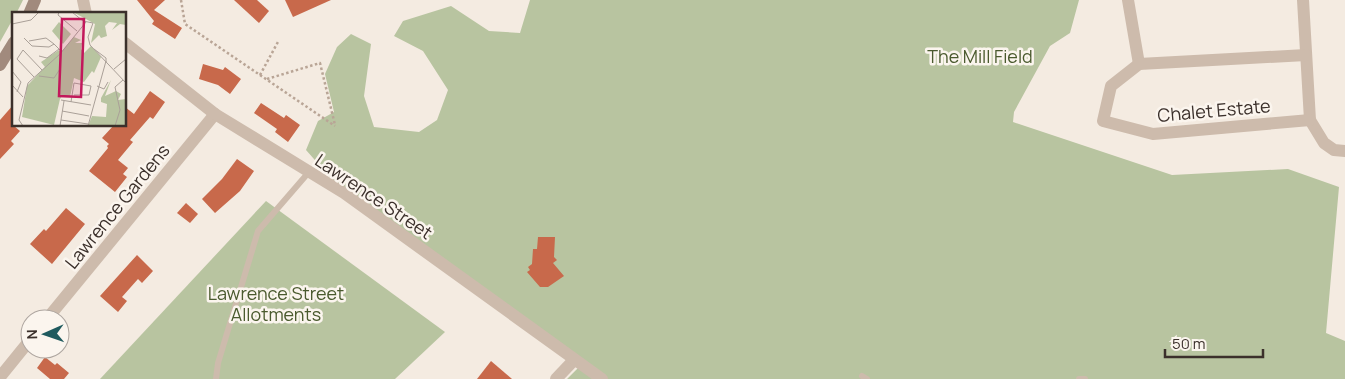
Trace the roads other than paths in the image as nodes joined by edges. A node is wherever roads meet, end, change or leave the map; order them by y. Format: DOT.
graph roads {
  1 [pos="35,0"];
  2 [pos="1128,0"];
  3 [pos="1303,0"];
  4 [pos="29,12"];
  5 [pos="126,44"];
  6 [pos="12,46"];
  7 [pos="1306,55"];
  8 [pos="0,64"];
  9 [pos="1139,64"];
  10 [pos="214,114"];
  11 [pos="1310,120"];
  12 [pos="1345,151"];
  13 [pos="309,172"];
  14 [pos="55,309"];
  15 [pos="20,352"];
  16 [pos="574,360"];
  17 [pos="0,377"];
  18 [pos="216,379"];
  19 [pos="556,379"];
  20 [pos="602,379"];
  21 [pos="1079,379"];
  22 [pos="1085,379"];
  1 -- 4 [label="main road"];
  2 -- 9 [label="street"];
  3 -- 7 [label="street"];
  5 -- 10 [label="street, Lawrence Street"];
  6 -- 8 [label="main road"];
  7 -- 9 [label="street"];
  7 -- 11 [label="street"];
  9 -- 11 [label="street, Chalet Estate"];
  10 -- 13 [label="street, Lawrence Street"];
  10 -- 14 [label="street, Lawrence Gardens"];
  11 -- 12 [label="street"];
  13 -- 16 [label="street, Lawrence Street"];
  13 -- 18 [label="lane"];
  15 -- 17 [label="street"];
  16 -- 19 [label="street"];
  16 -- 20 [label="street, Lawrence Street"];
  21 -- 22 [label="lane"];
}
